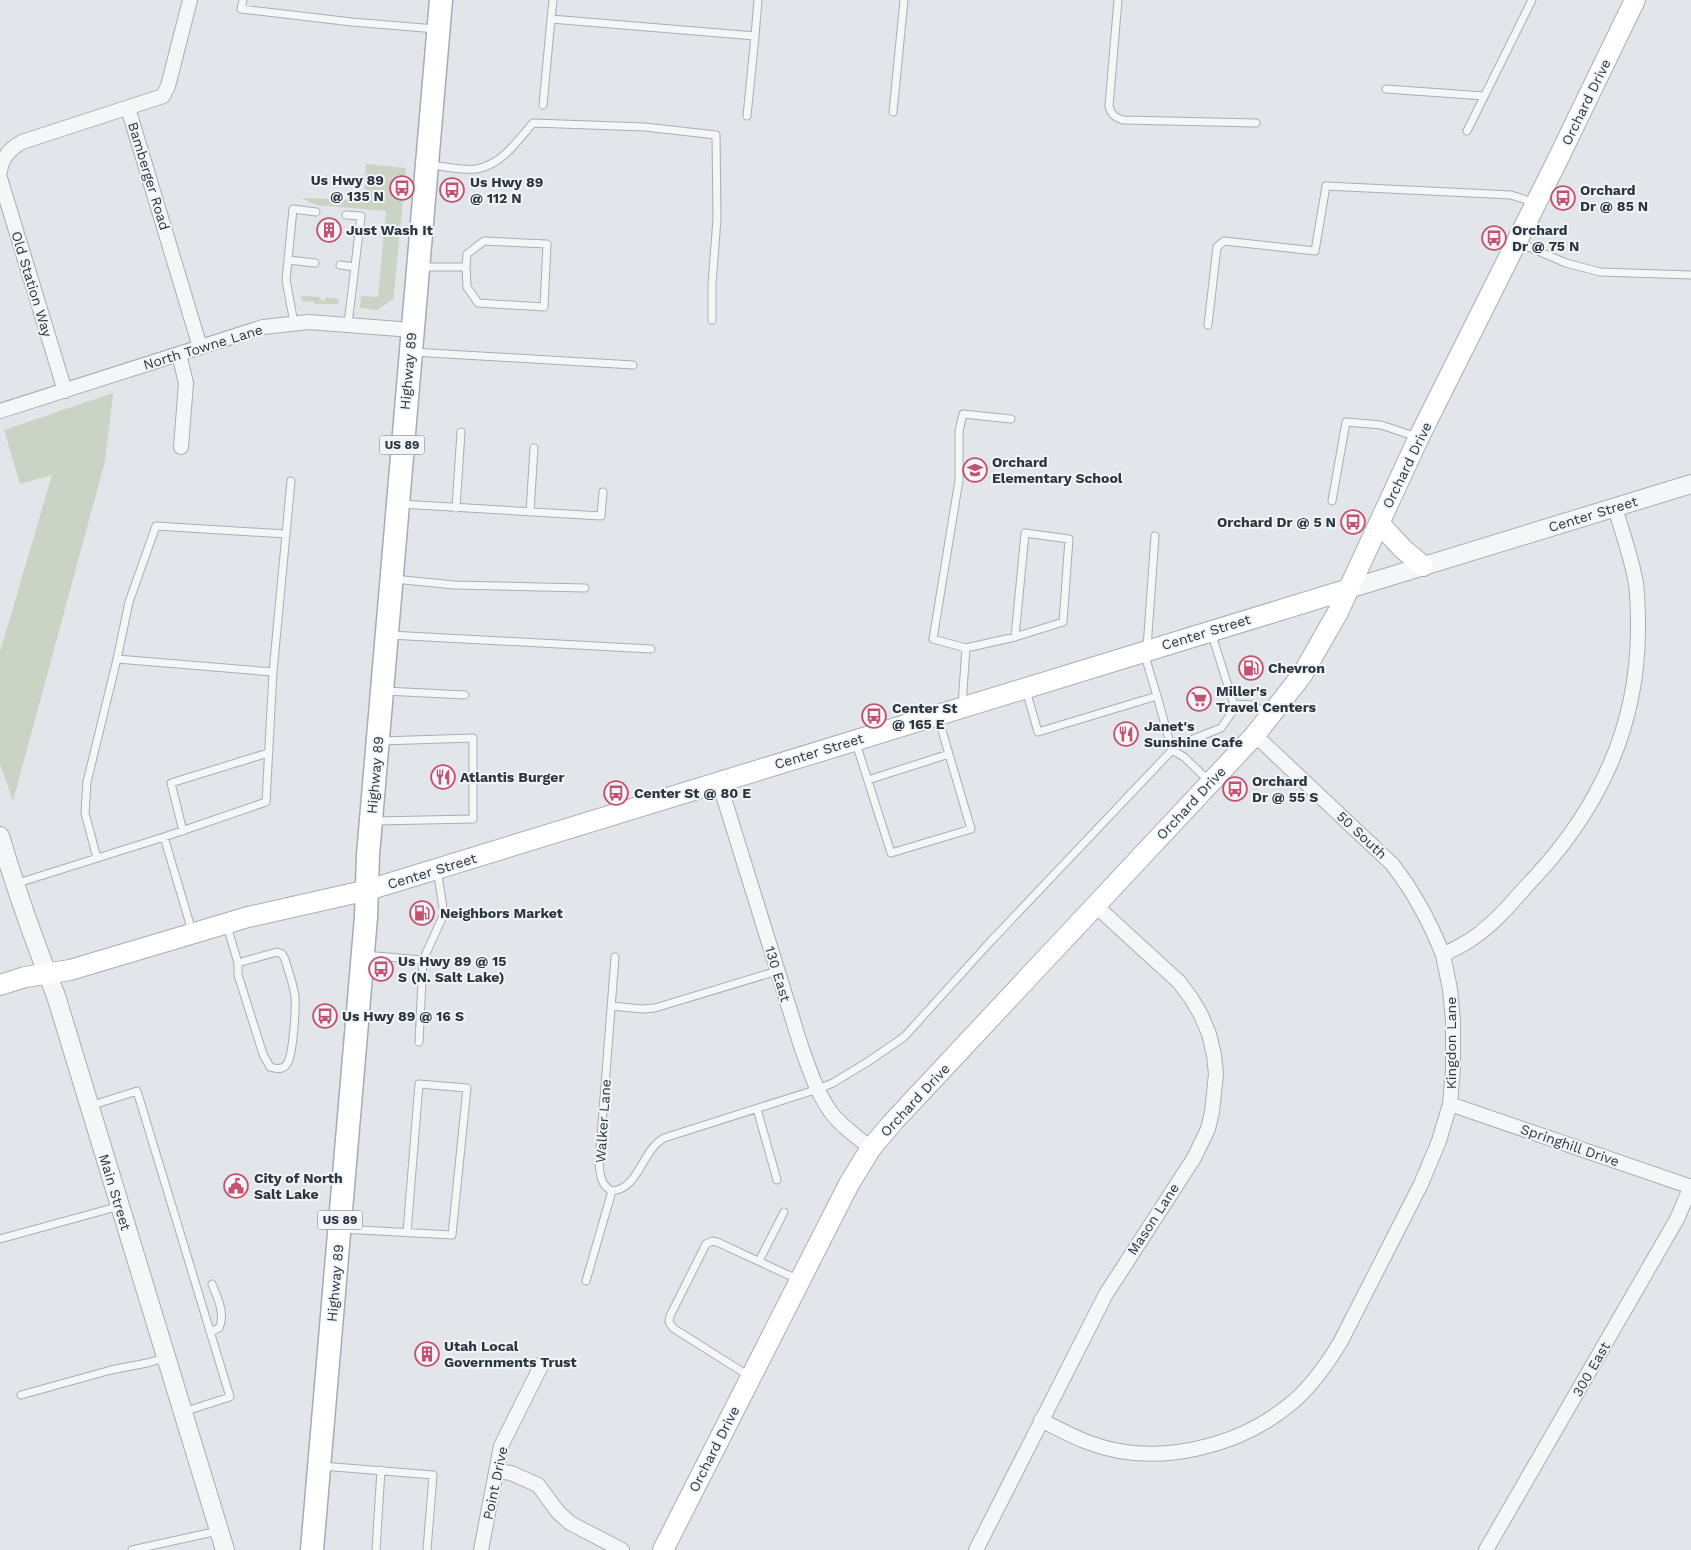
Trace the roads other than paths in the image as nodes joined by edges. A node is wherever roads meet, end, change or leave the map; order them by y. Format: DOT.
graph roads {
  1 [pos="190,0"];
  2 [pos="243,0"];
  3 [pos="441,0"];
  4 [pos="553,0"];
  5 [pos="758,0"];
  6 [pos="904,0"];
  7 [pos="1118,0"];
  8 [pos="1532,0"];
  9 [pos="1635,0"];
  10 [pos="551,19"];
  11 [pos="439,29"];
  12 [pos="754,36"];
  13 [pos="1386,89"];
  14 [pos="1484,96"];
  15 [pos="543,105"];
  16 [pos="128,108"];
  17 [pos="893,112"];
  18 [pos="747,116"];
  19 [pos="1256,123"];
  20 [pos="1467,131"];
  21 [pos="427,164"];
  22 [pos="0,171"];
  23 [pos="0,178"];
  24 [pos="1536,203"];
  25 [pos="316,212"];
  26 [pos="346,214"];
  27 [pos="1517,242"];
  28 [pos="288,260"];
  29 [pos="315,262"];
  30 [pos="340,265"];
  31 [pos="418,266"];
  32 [pos="355,267"];
  33 [pos="466,267"];
  34 [pos="1691,276"];
  35 [pos="712,320"];
  36 [pos="294,324"];
  37 [pos="348,324"];
  38 [pos="1208,325"];
  39 [pos="411,341"];
  40 [pos="200,347"];
  41 [pos="179,354"];
  42 [pos="633,365"];
  43 [pos="65,391"];
  44 [pos="0,411"];
  45 [pos="1012,419"];
  46 [pos="461,432"];
  47 [pos="1419,438"];
  48 [pos="181,446"];
  49 [pos="534,448"];
  50 [pos="291,481"];
  51 [pos="1691,484"];
  52 [pos="603,492"];
  53 [pos="1332,501"];
  54 [pos="397,504"];
  55 [pos="1615,507"];
  56 [pos="456,508"];
  57 [pos="530,512"];
  58 [pos="1379,523"];
  59 [pos="286,534"];
  60 [pos="1155,536"];
  61 [pos="1423,566"];
  62 [pos="391,579"];
  63 [pos="585,588"];
  64 [pos="1349,589"];
  65 [pos="1211,631"];
  66 [pos="386,635"];
  67 [pos="1015,637"];
  68 [pos="966,648"];
  69 [pos="651,649"];
  70 [pos="1145,651"];
  71 [pos="117,660"];
  72 [pos="273,672"];
  73 [pos="1025,688"];
  74 [pos="382,690"];
  75 [pos="465,695"];
  76 [pos="1157,696"];
  77 [pos="1234,704"];
  78 [pos="962,707"];
  79 [pos="938,715"];
  80 [pos="1271,716"];
  81 [pos="1255,735"];
  82 [pos="855,740"];
  83 [pos="377,741"];
  84 [pos="1172,750"];
  85 [pos="268,753"];
  86 [pos="949,754"];
  87 [pos="868,780"];
  88 [pos="719,782"];
  89 [pos="1210,782"];
  90 [pos="371,821"];
  91 [pos="183,831"];
  92 [pos="0,836"];
  93 [pos="164,837"];
  94 [pos="97,858"];
  95 [pos="437,869"];
  96 [pos="14,884"];
  97 [pos="368,890"];
  98 [pos="1096,906"];
  99 [pos="226,923"];
  100 [pos="193,933"];
  101 [pos="1443,954"];
  102 [pos="362,955"];
  103 [pos="615,957"];
  104 [pos="423,960"];
  105 [pos="238,963"];
  106 [pos="777,971"];
  107 [pos="47,974"];
  108 [pos="0,985"];
  109 [pos="612,1006"];
  110 [pos="420,1042"];
  111 [pos="818,1089"];
  112 [pos="1450,1104"];
  113 [pos="89,1106"];
  114 [pos="757,1109"];
  115 [pos="871,1148"];
  116 [pos="777,1180"];
  117 [pos="1691,1186"];
  118 [pos="612,1191"];
  119 [pos="120,1206"];
  120 [pos="784,1212"];
  121 [pos="340,1229"];
  122 [pos="407,1232"];
  123 [pos="0,1239"];
  124 [pos="759,1261"];
  125 [pos="586,1281"];
  126 [pos="800,1281"];
  127 [pos="212,1284"];
  128 [pos="210,1332"];
  129 [pos="166,1358"];
  130 [pos="542,1364"];
  131 [pos="750,1377"];
  132 [pos="22,1395"];
  133 [pos="182,1412"];
  134 [pos="1041,1420"];
  135 [pos="319,1466"];
  136 [pos="381,1470"];
  137 [pos="497,1471"];
  138 [pos="219,1531"];
  139 [pos="132,1550"];
  140 [pos="225,1550"];
  141 [pos="312,1550"];
  142 [pos="376,1550"];
  143 [pos="427,1550"];
  144 [pos="480,1550"];
  145 [pos="622,1550"];
  146 [pos="663,1550"];
  147 [pos="976,1550"];
  148 [pos="1486,1550"];
  1 -- 16 [label="street, Bamberger Road"];
  2 -- 11 [label="lane"];
  3 -- 11 [label="main road, Highway 89 / US 89"];
  4 -- 10 [label="lane"];
  5 -- 12 [label="lane"];
  6 -- 17 [label="lane"];
  7 -- 19 [label="lane"];
  8 -- 14 [label="lane"];
  9 -- 24 [label="main road, Orchard Drive"];
  10 -- 12 [label="lane"];
  10 -- 15 [label="lane"];
  11 -- 21 [label="main road, Highway 89 / US 89"];
  12 -- 18 [label="lane"];
  13 -- 14 [label="lane"];
  14 -- 20 [label="lane"];
  16 -- 22 [label="street"];
  16 -- 40 [label="street, Bamberger Road"];
  21 -- 31 [label="main road, Highway 89 / US 89"];
  21 -- 35 [label="lane"];
  23 -- 43 [label="street, Old Station Way"];
  24 -- 27 [label="main road, Orchard Drive"];
  24 -- 38 [label="lane"];
  25 -- 28 [label="lane"];
  26 -- 32 [label="lane"];
  27 -- 34 [label="lane"];
  27 -- 47 [label="main road, Orchard Drive"];
  28 -- 29 [label="lane"];
  28 -- 36 [label="lane"];
  30 -- 32 [label="lane"];
  31 -- 33 [label="lane"];
  31 -- 39 [label="main road, Highway 89 / US 89"];
  32 -- 37 [label="lane"];
  33 -- 33 [label="lane"];
  36 -- 37 [label="street, North Towne Lane"];
  36 -- 40 [label="street, North Towne Lane"];
  37 -- 39 [label="street, North Towne Lane"];
  39 -- 42 [label="lane"];
  39 -- 54 [label="main road, Highway 89 / US 89"];
  40 -- 41 [label="street, North Towne Lane"];
  41 -- 43 [label="street, North Towne Lane"];
  41 -- 48 [label="street"];
  43 -- 44 [label="street, North Towne Lane"];
  45 -- 68 [label="lane"];
  46 -- 56 [label="lane"];
  47 -- 53 [label="lane"];
  47 -- 58 [label="main road, Orchard Drive"];
  49 -- 57 [label="lane"];
  50 -- 59 [label="lane"];
  51 -- 55 [label="street, Center Street"];
  52 -- 57 [label="lane"];
  54 -- 56 [label="lane"];
  54 -- 62 [label="main road, Highway 89 / US 89"];
  55 -- 61 [label="street, Center Street"];
  55 -- 101 [label="street"];
  56 -- 57 [label="lane"];
  58 -- 61 [label="main road"];
  58 -- 64 [label="main road, Orchard Drive"];
  59 -- 71 [label="lane"];
  59 -- 72 [label="lane"];
  60 -- 70 [label="lane"];
  61 -- 64 [label="street, Center Street"];
  62 -- 63 [label="lane"];
  62 -- 66 [label="main road, Highway 89 / US 89"];
  64 -- 65 [label="main road, Center Street"];
  64 -- 80 [label="main road, Orchard Drive"];
  65 -- 70 [label="main road, Center Street"];
  65 -- 77 [label="lane"];
  66 -- 69 [label="lane"];
  66 -- 74 [label="main road, Highway 89 / US 89"];
  67 -- 67 [label="lane"];
  67 -- 68 [label="lane"];
  68 -- 78 [label="lane"];
  70 -- 73 [label="main road, Center Street"];
  70 -- 76 [label="lane"];
  71 -- 72 [label="lane"];
  71 -- 94 [label="lane"];
  72 -- 85 [label="lane"];
  73 -- 76 [label="lane"];
  73 -- 78 [label="main road, Center Street"];
  74 -- 75 [label="lane"];
  74 -- 83 [label="main road, Highway 89 / US 89"];
  76 -- 84 [label="lane"];
  77 -- 80 [label="lane"];
  77 -- 84 [label="lane"];
  78 -- 79 [label="main road, Center Street"];
  79 -- 82 [label="main road, Center Street"];
  79 -- 86 [label="lane"];
  80 -- 81 [label="main road, Orchard Drive"];
  81 -- 89 [label="main road, Orchard Drive"];
  81 -- 101 [label="street, 50 South"];
  82 -- 87 [label="lane"];
  82 -- 88 [label="main road, Center Street"];
  83 -- 90 [label="main road, Highway 89 / US 89"];
  83 -- 90 [label="lane"];
  84 -- 89 [label="lane"];
  84 -- 111 [label="lane"];
  85 -- 91 [label="lane"];
  85 -- 91 [label="lane"];
  86 -- 87 [label="lane"];
  86 -- 87 [label="lane"];
  88 -- 95 [label="main road, Center Street"];
  88 -- 106 [label="street, 130 East"];
  89 -- 98 [label="main road, Orchard Drive"];
  90 -- 97 [label="main road, Highway 89 / US 89"];
  91 -- 93 [label="lane"];
  92 -- 96 [label="street, Main Street"];
  93 -- 94 [label="lane"];
  93 -- 100 [label="lane"];
  94 -- 96 [label="lane"];
  95 -- 97 [label="main road, Center Street"];
  95 -- 104 [label="lane"];
  96 -- 107 [label="street, Main Street"];
  97 -- 99 [label="main road, Center Street"];
  97 -- 102 [label="main road, Highway 89 / US 89"];
  98 -- 115 [label="main road, Orchard Drive"];
  98 -- 134 [label="street, Mason Lane"];
  99 -- 100 [label="main road, Center Street"];
  99 -- 105 [label="lane"];
  100 -- 107 [label="main road, Center Street"];
  101 -- 112 [label="street, Kingdon Lane"];
  102 -- 104 [label="lane"];
  102 -- 121 [label="main road, Highway 89 / US 89"];
  103 -- 109 [label="lane, Walker Lane"];
  104 -- 110 [label="lane"];
  105 -- 105 [label="lane"];
  106 -- 109 [label="lane"];
  106 -- 111 [label="street, 130 East"];
  107 -- 108 [label="main road, Center Street"];
  107 -- 113 [label="street, Main Street"];
  109 -- 118 [label="lane, Walker Lane"];
  111 -- 114 [label="lane"];
  111 -- 115 [label="street, 130 East"];
  112 -- 117 [label="street, Springhill Drive"];
  112 -- 134 [label="street, Kingdon Lane"];
  113 -- 119 [label="street, Main Street"];
  113 -- 128 [label="lane"];
  114 -- 116 [label="lane"];
  114 -- 118 [label="lane"];
  115 -- 126 [label="main road, Orchard Drive"];
  117 -- 148 [label="street, 300 East"];
  118 -- 125 [label="lane"];
  119 -- 123 [label="lane"];
  119 -- 129 [label="street, Main Street"];
  120 -- 124 [label="lane"];
  121 -- 122 [label="lane"];
  121 -- 135 [label="main road, Highway 89 / US 89"];
  122 -- 122 [label="lane"];
  124 -- 126 [label="lane"];
  124 -- 131 [label="lane"];
  126 -- 131 [label="main road, Orchard Drive"];
  127 -- 128 [label="lane"];
  128 -- 133 [label="lane"];
  129 -- 132 [label="lane"];
  129 -- 133 [label="street, Main Street"];
  130 -- 137 [label="street, Point Drive"];
  131 -- 146 [label="main road, Orchard Drive"];
  133 -- 138 [label="street, Main Street"];
  134 -- 147 [label="street, Mason Lane"];
  135 -- 136 [label="lane"];
  135 -- 141 [label="main road, Highway 89 / US 89"];
  136 -- 142 [label="lane"];
  136 -- 143 [label="lane"];
  137 -- 144 [label="street, Point Drive"];
  137 -- 145 [label="street"];
  138 -- 139 [label="lane"];
  138 -- 140 [label="street, Main Street"];
}
